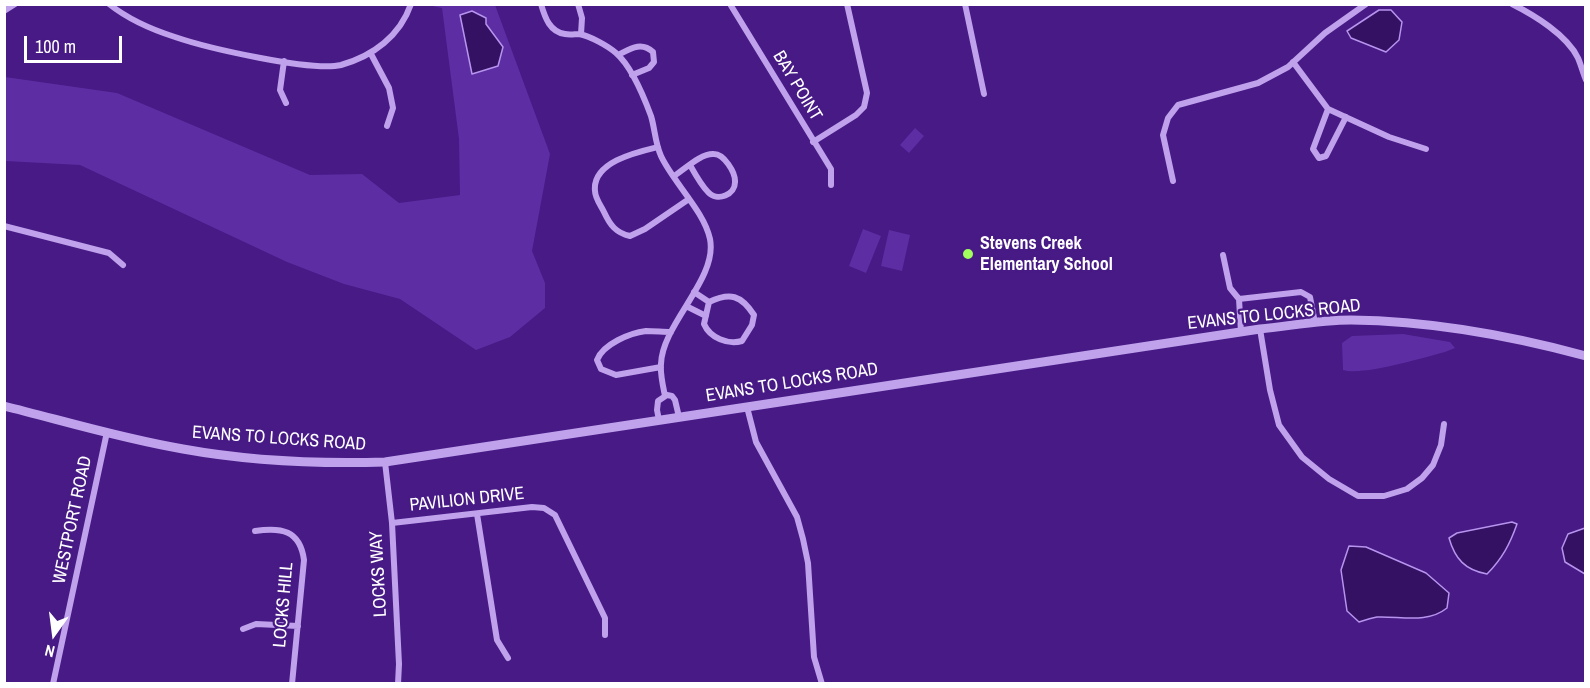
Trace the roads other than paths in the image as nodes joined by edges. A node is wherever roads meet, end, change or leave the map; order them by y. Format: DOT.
graph roads {
  1 [pos="15,4"];
  2 [pos="109,4"];
  3 [pos="411,4"];
  4 [pos="541,4"];
  5 [pos="578,4"];
  6 [pos="730,4"];
  7 [pos="847,4"];
  8 [pos="964,4"];
  9 [pos="1366,4"];
  10 [pos="1512,4"];
  11 [pos="4,11"];
  12 [pos="581,34"];
  13 [pos="371,54"];
  14 [pos="618,55"];
  15 [pos="284,61"];
  16 [pos="1293,62"];
  17 [pos="632,75"];
  18 [pos="1586,80"];
  19 [pos="984,94"];
  20 [pos="286,103"];
  21 [pos="1328,109"];
  22 [pos="1346,117"];
  23 [pos="387,126"];
  24 [pos="813,142"];
  25 [pos="658,147"];
  26 [pos="1426,149"];
  27 [pos="690,165"];
  28 [pos="674,176"];
  29 [pos="1173,182"];
  30 [pos="831,185"];
  31 [pos="689,199"];
  32 [pos="4,226"];
  33 [pos="1223,255"];
  34 [pos="123,265"];
  35 [pos="694,292"];
  36 [pos="1239,299"];
  37 [pos="709,302"];
  38 [pos="686,306"];
  39 [pos="706,316"];
  40 [pos="1315,323"];
  41 [pos="1260,329"];
  42 [pos="671,332"];
  43 [pos="1241,332"];
  44 [pos="1586,357"];
  45 [pos="661,367"];
  46 [pos="665,396"];
  47 [pos="4,406"];
  48 [pos="747,407"];
  49 [pos="679,417"];
  50 [pos="659,420"];
  51 [pos="1444,424"];
  52 [pos="108,432"];
  53 [pos="385,462"];
  54 [pos="477,514"];
  55 [pos="392,523"];
  56 [pos="255,531"];
  57 [pos="298,626"];
  58 [pos="243,629"];
  59 [pos="605,635"];
  60 [pos="508,658"];
  61 [pos="52,684"];
  62 [pos="292,684"];
  63 [pos="398,684"];
  64 [pos="822,684"];
  1 -- 11 [label="street"];
  2 -- 15 [label="street"];
  3 -- 13 [label="street"];
  4 -- 12 [label="street"];
  5 -- 12 [label="street"];
  6 -- 24 [label="street, BAY POINT"];
  7 -- 24 [label="street"];
  8 -- 19 [label="street"];
  9 -- 16 [label="street"];
  10 -- 18 [label="street"];
  12 -- 14 [label="street"];
  13 -- 15 [label="street"];
  13 -- 23 [label="street"];
  14 -- 17 [label="street"];
  14 -- 17 [label="street"];
  15 -- 20 [label="street"];
  16 -- 21 [label="street"];
  16 -- 29 [label="street"];
  17 -- 25 [label="street"];
  21 -- 22 [label="street"];
  21 -- 22 [label="street"];
  22 -- 26 [label="street"];
  24 -- 30 [label="street, BAY POINT"];
  25 -- 28 [label="street"];
  25 -- 31 [label="street"];
  27 -- 27 [label="street"];
  27 -- 28 [label="street"];
  28 -- 31 [label="street"];
  31 -- 35 [label="street"];
  32 -- 34 [label="street"];
  33 -- 36 [label="street"];
  35 -- 37 [label="street"];
  35 -- 38 [label="street"];
  36 -- 40 [label="street"];
  36 -- 43 [label="street"];
  37 -- 39 [label="street"];
  37 -- 39 [label="street"];
  38 -- 39 [label="street"];
  38 -- 42 [label="street"];
  40 -- 41 [label="street, EVANS TO LOCKS ROAD"];
  40 -- 44 [label="street, EVANS TO LOCKS ROAD"];
  41 -- 43 [label="street, EVANS TO LOCKS ROAD"];
  41 -- 51 [label="street"];
  42 -- 45 [label="street"];
  42 -- 45 [label="street"];
  43 -- 48 [label="street, EVANS TO LOCKS ROAD"];
  45 -- 46 [label="street"];
  46 -- 49 [label="street"];
  46 -- 50 [label="street"];
  47 -- 52 [label="street, EVANS TO LOCKS ROAD"];
  48 -- 49 [label="street, EVANS TO LOCKS ROAD"];
  48 -- 64 [label="street"];
  49 -- 50 [label="street, EVANS TO LOCKS ROAD"];
  50 -- 53 [label="street, EVANS TO LOCKS ROAD"];
  52 -- 53 [label="street, EVANS TO LOCKS ROAD"];
  52 -- 61 [label="street, WESTPORT ROAD"];
  53 -- 55 [label="street, LOCKS WAY"];
  54 -- 55 [label="street, PAVILION DRIVE"];
  54 -- 59 [label="street, PAVILION DRIVE"];
  54 -- 60 [label="street"];
  55 -- 63 [label="street, LOCKS WAY"];
  56 -- 57 [label="street, LOCKS HILL"];
  57 -- 58 [label="street"];
  57 -- 62 [label="street, LOCKS HILL"];
}
